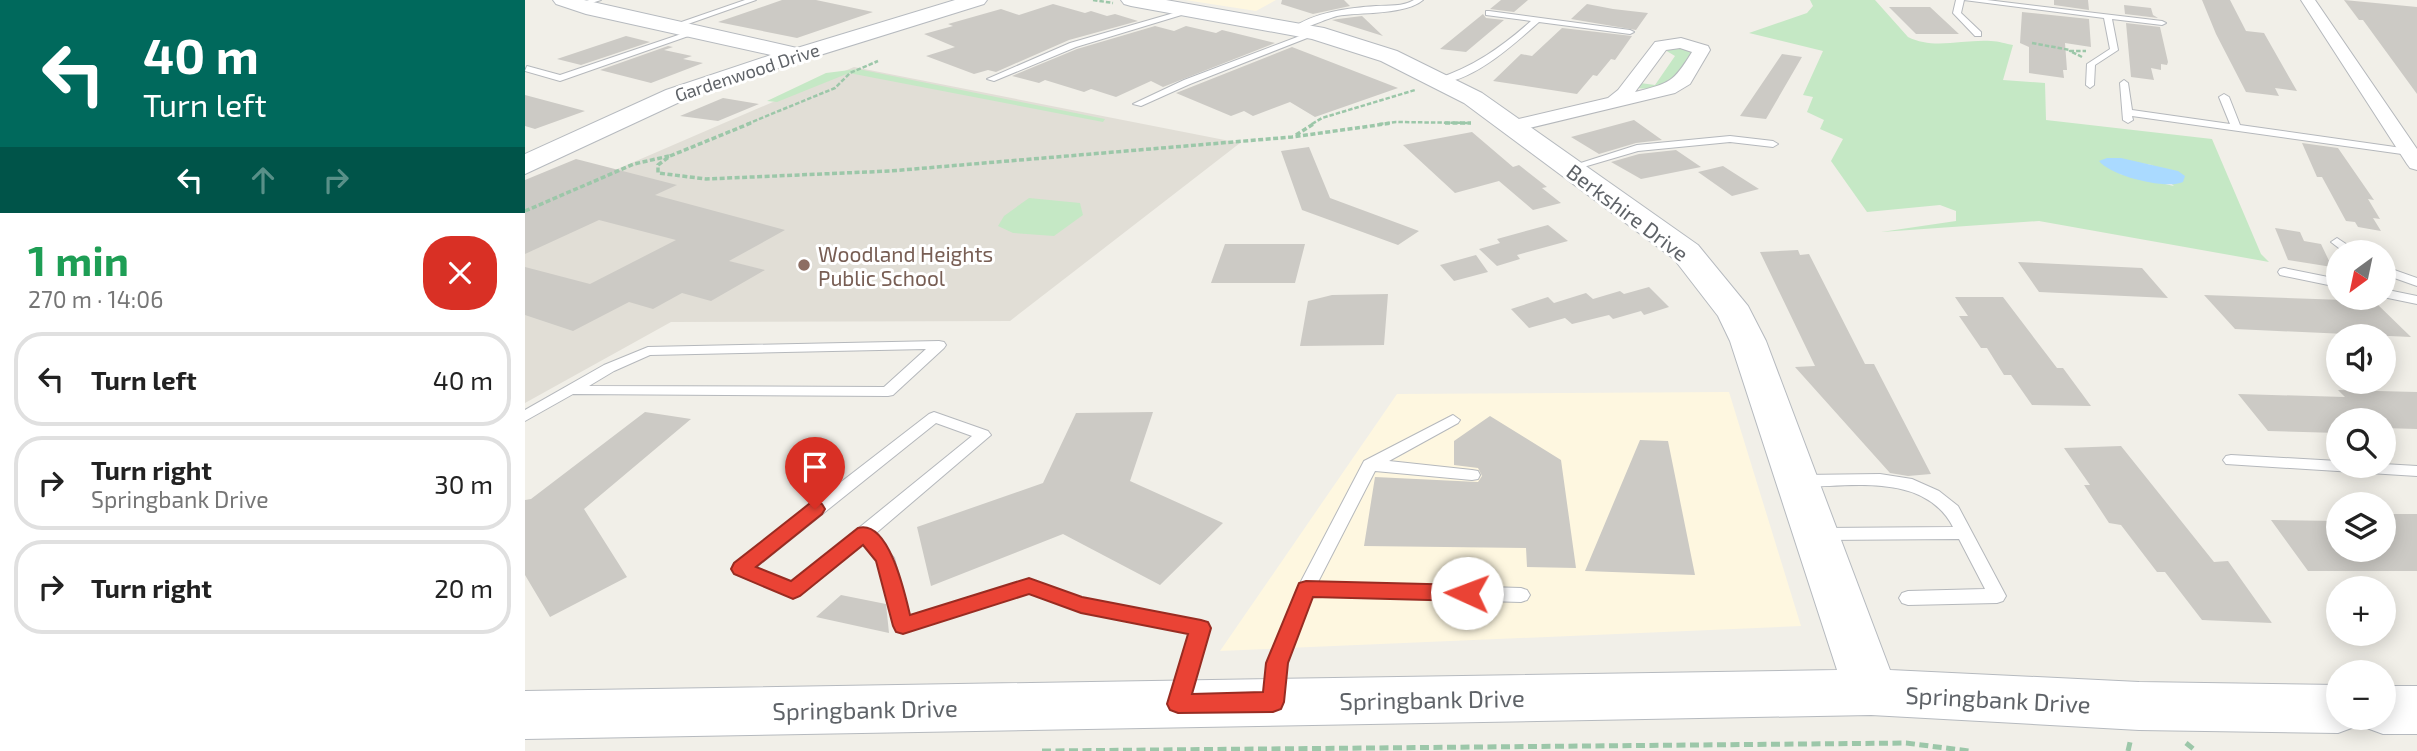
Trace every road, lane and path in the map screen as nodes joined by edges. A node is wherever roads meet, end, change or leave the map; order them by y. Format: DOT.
graph roads {
  1 [pos="752,0"];
  2 [pos="977,0"];
  3 [pos="1131,0"];
  4 [pos="1419,0"];
  5 [pos="1960,0"];
  6 [pos="1968,0"];
  7 [pos="2308,0"];
  8 [pos="578,2"];
  9 [pos="2033,3"];
  10 [pos="1195,10"];
  11 [pos="1489,13"];
  12 [pos="2108,17"];
  13 [pos="1537,20"];
  14 [pos="2162,23"];
  15 [pos="669,28"];
  16 [pos="1305,31"];
  17 [pos="693,33"];
  18 [pos="1630,33"];
  19 [pos="1978,34"];
  20 [pos="2032,43"];
  21 [pos="2071,51"];
  22 [pos="797,54"];
  23 [pos="879,61"];
  24 [pos="527,69"];
  25 [pos="991,79"];
  26 [pos="2124,83"];
  27 [pos="1429,85"];
  28 [pos="2091,85"];
  29 [pos="2224,97"];
  30 [pos="1613,102"];
  31 [pos="1138,104"];
  32 [pos="1473,123"];
  33 [pos="1513,126"];
  34 [pos="2236,127"];
  35 [pos="1292,137"];
  36 [pos="1773,144"];
  37 [pos="670,156"];
  38 [pos="2413,158"];
  39 [pos="525,165"];
  40 [pos="1570,168"];
  41 [pos="525,211"];
  42 [pos="2284,272"];
  43 [pos="2396,275"];
  44 [pos="2326,281"];
  45 [pos="2417,282"];
  46 [pos="2396,296"];
  47 [pos="2417,300"];
  48 [pos="569,390"];
  49 [pos="525,416"];
  50 [pos="1453,420"];
  51 [pos="2231,460"];
  52 [pos="1370,465"];
  53 [pos="2417,471"];
  54 [pos="1472,474"];
  55 [pos="1797,481"];
  56 [pos="865,533"];
  57 [pos="1964,533"];
  58 [pos="1815,534"];
  59 [pos="1306,589"];
  60 [pos="1521,595"];
  61 [pos="1908,598"];
  62 [pos="1871,692"];
  63 [pos="1273,702"];
  64 [pos="1178,704"];
  65 [pos="2326,709"];
  66 [pos="2396,710"];
  67 [pos="2417,710"];
  68 [pos="525,715"];
  69 [pos="1042,751"];
  70 [pos="1969,751"];
  1 -- 15 [label="lane"];
  2 -- 22 [label="street, Gardenwood Drive"];
  3 -- 10 [label="street, Berkshire Drive"];
  4 -- 16 [label="lane"];
  5 -- 19 [label="lane"];
  6 -- 9 [label="lane"];
  7 -- 38 [label="street"];
  8 -- 15 [label="street"];
  9 -- 12 [label="lane"];
  10 -- 16 [label="street, Berkshire Drive"];
  10 -- 25 [label="lane"];
  11 -- 13 [label="lane"];
  12 -- 14 [label="lane"];
  12 -- 28 [label="lane"];
  13 -- 18 [label="lane"];
  13 -- 27 [label="lane"];
  15 -- 17 [label="street"];
  16 -- 27 [label="street, Berkshire Drive"];
  16 -- 31 [label="lane"];
  17 -- 22 [label="street"];
  17 -- 24 [label="lane"];
  20 -- 21 [label="path"];
  22 -- 39 [label="street, Gardenwood Drive"];
  23 -- 37 [label="path"];
  26 -- 34 [label="lane"];
  27 -- 33 [label="street, Berkshire Drive"];
  27 -- 35 [label="path"];
  29 -- 34 [label="lane"];
  30 -- 30 [label="street"];
  30 -- 33 [label="street"];
  32 -- 35 [label="path"];
  33 -- 40 [label="street, Berkshire Drive"];
  34 -- 38 [label="lane"];
  35 -- 37 [label="path"];
  36 -- 40 [label="lane"];
  37 -- 41 [label="path"];
  40 -- 55 [label="street, Berkshire Drive"];
  42 -- 44 [label="lane"];
  43 -- 45 [label="lane"];
  46 -- 47 [label="lane"];
  48 -- 48 [label="lane"];
  48 -- 49 [label="lane"];
  50 -- 52 [label="lane"];
  51 -- 53 [label="lane"];
  52 -- 54 [label="lane"];
  52 -- 59 [label="lane"];
  55 -- 57 [label="lane"];
  55 -- 58 [label="street, Berkshire Drive"];
  56 -- 56 [label="lane"];
  56 -- 64 [label="lane"];
  57 -- 58 [label="lane"];
  57 -- 61 [label="lane"];
  58 -- 62 [label="street, Berkshire Drive"];
  59 -- 60 [label="lane"];
  59 -- 63 [label="lane"];
  62 -- 63 [label="street, Springbank Drive"];
  62 -- 65 [label="street, Springbank Drive"];
  63 -- 64 [label="street, Springbank Drive"];
  64 -- 68 [label="street, Springbank Drive"];
  66 -- 67 [label="street"];
  69 -- 70 [label="path"];
}
